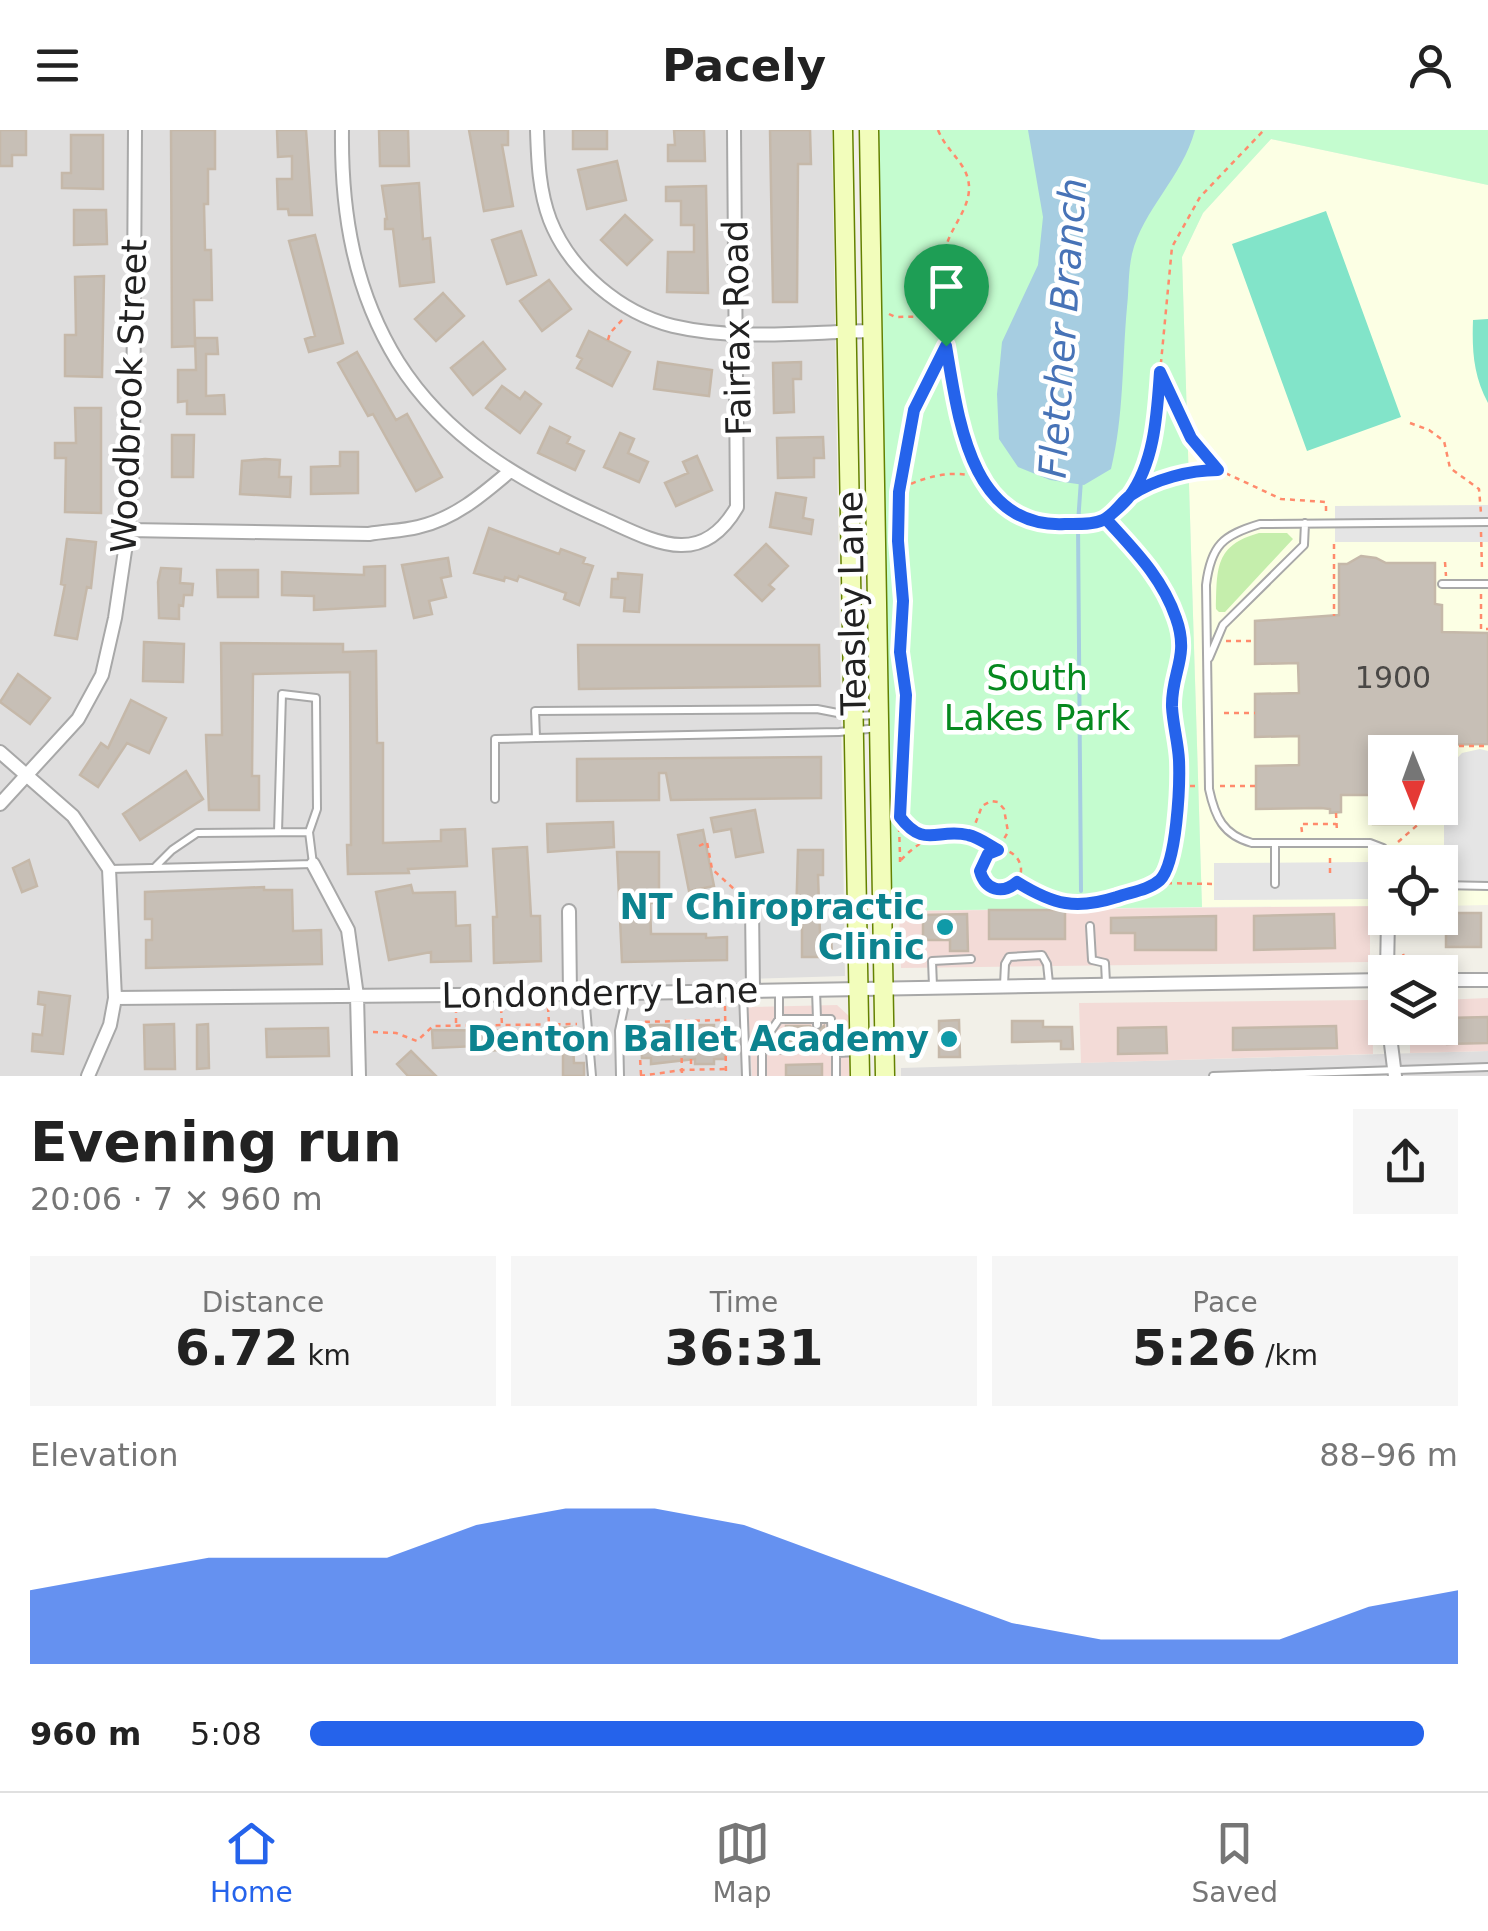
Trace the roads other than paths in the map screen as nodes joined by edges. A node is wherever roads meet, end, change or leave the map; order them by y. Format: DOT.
graph roads {
  1 [pos="135,130"];
  2 [pos="342,130"];
  3 [pos="537,130"];
  4 [pos="734,130"];
  5 [pos="844,130"];
  6 [pos="868,130"];
  7 [pos="872,331"];
  8 [pos="848,332"];
  9 [pos="738,334"];
  10 [pos="509,472"];
  11 [pos="1488,522"];
  12 [pos="1305,524"];
  13 [pos="128,530"];
  14 [pos="1442,584"];
  15 [pos="1488,584"];
  16 [pos="1207,664"];
  17 [pos="879,721"];
  18 [pos="853,722"];
  19 [pos="536,738"];
  20 [pos="0,752"];
  21 [pos="28,777"];
  22 [pos="495,800"];
  23 [pos="0,804"];
  24 [pos="278,832"];
  25 [pos="309,832"];
  26 [pos="1274,844"];
  27 [pos="1375,845"];
  28 [pos="314,864"];
  29 [pos="156,866"];
  30 [pos="109,869"];
  31 [pos="1275,884"];
  32 [pos="1458,885"];
  33 [pos="1488,886"];
  34 [pos="752,908"];
  35 [pos="568,911"];
  36 [pos="1090,926"];
  37 [pos="971,959"];
  38 [pos="1368,980"];
  39 [pos="1458,980"];
  40 [pos="1488,980"];
  41 [pos="1106,984"];
  42 [pos="1004,986"];
  43 [pos="1049,986"];
  44 [pos="932,987"];
  45 [pos="884,988"];
  46 [pos="859,989"];
  47 [pos="816,990"];
  48 [pos="748,991"];
  49 [pos="779,991"];
  50 [pos="628,993"];
  51 [pos="570,994"];
  52 [pos="585,994"];
  53 [pos="357,996"];
  54 [pos="115,998"];
  55 [pos="779,1019"];
  56 [pos="817,1022"];
  57 [pos="1391,1045"];
  58 [pos="762,1050"];
  59 [pos="834,1050"];
  60 [pos="859,1052"];
  61 [pos="1488,1067"];
  62 [pos="1395,1074"];
  63 [pos="1298,1075"];
  64 [pos="88,1076"];
  65 [pos="358,1076"];
  66 [pos="592,1076"];
  67 [pos="620,1076"];
  68 [pos="746,1076"];
  69 [pos="762,1076"];
  70 [pos="836,1076"];
  71 [pos="860,1076"];
  72 [pos="885,1076"];
  73 [pos="1213,1076"];
  1 -- 13 [label="street, Woodbrook Street"];
  2 -- 10 [label="street"];
  3 -- 9 [label="street"];
  4 -- 9 [label="street, Fairfax Road"];
  5 -- 8 [label="main road, Teasley Lane"];
  6 -- 7 [label="main road, Teasley Lane"];
  7 -- 8 [label="street"];
  7 -- 17 [label="main road, Teasley Lane"];
  8 -- 9 [label="street"];
  8 -- 18 [label="main road, Teasley Lane"];
  9 -- 10 [label="street, Fairfax Road"];
  10 -- 13 [label="street"];
  11 -- 12 [label="lane"];
  12 -- 16 [label="lane"];
  12 -- 16 [label="lane"];
  13 -- 21 [label="street, Woodbrook Street"];
  14 -- 15 [label="lane"];
  16 -- 26 [label="lane"];
  17 -- 18 [label="lane"];
  17 -- 18 [label="lane"];
  17 -- 45 [label="main road, Teasley Lane"];
  18 -- 19 [label="lane"];
  18 -- 19 [label="lane"];
  18 -- 46 [label="main road, Teasley Lane"];
  19 -- 22 [label="lane"];
  20 -- 21 [label="street"];
  21 -- 23 [label="street, Woodbrook Street"];
  21 -- 30 [label="street"];
  24 -- 25 [label="lane"];
  24 -- 25 [label="lane"];
  24 -- 29 [label="lane"];
  25 -- 28 [label="lane"];
  26 -- 27 [label="lane"];
  26 -- 31 [label="lane"];
  28 -- 29 [label="lane"];
  28 -- 53 [label="street"];
  29 -- 30 [label="lane"];
  30 -- 54 [label="street"];
  32 -- 33 [label="lane"];
  34 -- 48 [label="street"];
  35 -- 51 [label="street"];
  36 -- 41 [label="lane"];
  37 -- 44 [label="lane"];
  38 -- 41 [label="street, Londonderry Lane"];
  39 -- 40 [label="street"];
  41 -- 43 [label="street, Londonderry Lane"];
  42 -- 43 [label="street, Londonderry Lane"];
  42 -- 43 [label="lane"];
  42 -- 44 [label="street, Londonderry Lane"];
  44 -- 45 [label="street, Londonderry Lane"];
  45 -- 46 [label="street, Londonderry Lane"];
  45 -- 72 [label="main road, Teasley Lane"];
  46 -- 47 [label="street, Londonderry Lane"];
  46 -- 60 [label="main road, Teasley Lane"];
  47 -- 49 [label="street, Londonderry Lane"];
  47 -- 56 [label="lane"];
  48 -- 49 [label="street, Londonderry Lane"];
  48 -- 50 [label="street, Londonderry Lane"];
  48 -- 68 [label="lane"];
  49 -- 55 [label="lane"];
  50 -- 52 [label="street, Londonderry Lane"];
  50 -- 67 [label="lane"];
  51 -- 52 [label="street, Londonderry Lane"];
  51 -- 53 [label="street, Londonderry Lane"];
  52 -- 66 [label="lane"];
  53 -- 54 [label="street, Londonderry Lane"];
  53 -- 65 [label="street"];
  54 -- 64 [label="street"];
  55 -- 56 [label="lane"];
  55 -- 58 [label="lane"];
  56 -- 59 [label="lane"];
  57 -- 62 [label="street"];
  58 -- 59 [label="lane"];
  58 -- 69 [label="lane"];
  59 -- 60 [label="lane"];
  59 -- 70 [label="lane"];
  60 -- 71 [label="main road, Teasley Lane"];
  61 -- 62 [label="lane"];
  62 -- 63 [label="lane"];
  63 -- 73 [label="lane"];
}
